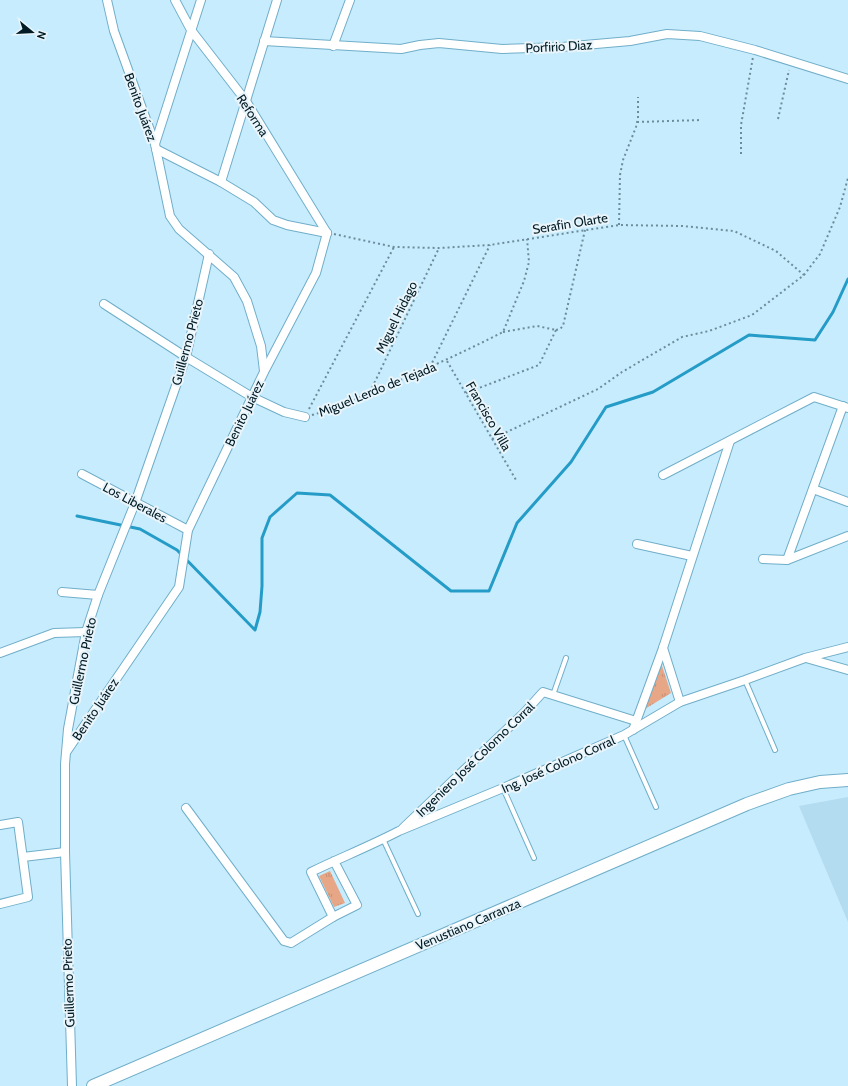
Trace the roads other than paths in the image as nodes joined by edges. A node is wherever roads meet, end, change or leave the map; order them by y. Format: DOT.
graph roads {
  1 [pos="107,0"];
  2 [pos="174,0"];
  3 [pos="201,0"];
  4 [pos="277,0"];
  5 [pos="350,0"];
  6 [pos="191,30"];
  7 [pos="264,40"];
  8 [pos="333,46"];
  9 [pos="848,79"];
  10 [pos="246,101"];
  11 [pos="156,147"];
  12 [pos="221,182"];
  13 [pos="327,233"];
  14 [pos="209,254"];
  15 [pos="104,304"];
  16 [pos="186,357"];
  17 [pos="264,372"];
  18 [pos="252,397"];
  19 [pos="845,407"];
  20 [pos="305,416"];
  21 [pos="730,441"];
  22 [pos="82,474"];
  23 [pos="663,475"];
  24 [pos="813,489"];
  25 [pos="136,502"];
  26 [pos="848,502"];
  27 [pos="188,530"];
  28 [pos="848,536"];
  29 [pos="637,544"];
  30 [pos="692,556"];
  31 [pos="763,559"];
  32 [pos="786,560"];
  33 [pos="62,592"];
  34 [pos="98,594"];
  35 [pos="86,632"];
  36 [pos="848,647"];
  37 [pos="662,648"];
  38 [pos="0,653"];
  39 [pos="566,658"];
  40 [pos="805,658"];
  41 [pos="848,670"];
  42 [pos="745,680"];
  43 [pos="553,695"];
  44 [pos="680,702"];
  45 [pos="636,721"];
  46 [pos="633,730"];
  47 [pos="624,734"];
  48 [pos="775,750"];
  49 [pos="66,753"];
  50 [pos="848,780"];
  51 [pos="503,788"];
  52 [pos="656,807"];
  53 [pos="186,808"];
  54 [pos="0,825"];
  55 [pos="400,831"];
  56 [pos="383,839"];
  57 [pos="64,852"];
  58 [pos="23,857"];
  59 [pos="534,858"];
  60 [pos="334,861"];
  61 [pos="0,904"];
  62 [pos="418,914"];
  63 [pos="333,917"];
  64 [pos="72,1086"];
  65 [pos="92,1086"];
  1 -- 11 [label="street, Benito Juárez"];
  2 -- 6 [label="street, Reforma"];
  3 -- 6 [label="street"];
  4 -- 7 [label="street"];
  5 -- 8 [label="street"];
  6 -- 10 [label="street, Reforma"];
  6 -- 11 [label="street"];
  7 -- 8 [label="street, Porfirio Diaz"];
  7 -- 10 [label="street"];
  8 -- 9 [label="street, Porfirio Diaz"];
  10 -- 12 [label="street"];
  10 -- 13 [label="street, Reforma"];
  11 -- 12 [label="street"];
  11 -- 14 [label="street, Benito Juárez"];
  12 -- 13 [label="street"];
  13 -- 17 [label="street"];
  14 -- 16 [label="street, Guillermo Prieto"];
  14 -- 17 [label="street, Benito Juárez"];
  15 -- 16 [label="street, Miguel Lerdo de Tejada"];
  16 -- 18 [label="street, Miguel Lerdo de Tejada"];
  16 -- 25 [label="street, Guillermo Prieto"];
  17 -- 18 [label="street, Benito Juárez"];
  18 -- 20 [label="street, Miguel Lerdo de Tejada"];
  18 -- 27 [label="street, Benito Juárez"];
  19 -- 21 [label="street"];
  19 -- 24 [label="street"];
  21 -- 23 [label="street"];
  21 -- 30 [label="street"];
  22 -- 25 [label="street, Los Liberales"];
  24 -- 26 [label="street"];
  24 -- 32 [label="street"];
  25 -- 27 [label="street, Los Liberales"];
  25 -- 34 [label="street, Guillermo Prieto"];
  27 -- 49 [label="street, Benito Juárez"];
  28 -- 32 [label="street"];
  29 -- 30 [label="street"];
  30 -- 37 [label="street"];
  31 -- 32 [label="street"];
  33 -- 34 [label="street"];
  34 -- 35 [label="street, Guillermo Prieto"];
  35 -- 38 [label="street"];
  35 -- 49 [label="street, Guillermo Prieto"];
  36 -- 40 [label="street, Ing. José Colono Corral"];
  37 -- 44 [label="street"];
  37 -- 45 [label="street"];
  39 -- 43 [label="lane"];
  40 -- 41 [label="street"];
  40 -- 42 [label="street, Ing. José Colono Corral"];
  42 -- 44 [label="street, Ing. José Colono Corral"];
  42 -- 48 [label="lane"];
  43 -- 45 [label="street"];
  43 -- 55 [label="street, Ingeniero José Colomo Corral"];
  44 -- 46 [label="street, Ing. José Colono Corral"];
  45 -- 46 [label="street"];
  46 -- 47 [label="street, Ing. José Colono Corral"];
  47 -- 51 [label="street, Ing. José Colono Corral"];
  47 -- 52 [label="lane"];
  49 -- 57 [label="street, Guillermo Prieto"];
  50 -- 65 [label="main road, Venustiano Carranza"];
  51 -- 55 [label="street, Ing. José Colono Corral"];
  51 -- 59 [label="lane"];
  53 -- 63 [label="street"];
  54 -- 58 [label="street"];
  55 -- 56 [label="street, Ing. José Colono Corral"];
  56 -- 60 [label="street, Ing. José Colono Corral"];
  56 -- 62 [label="lane"];
  57 -- 58 [label="street"];
  57 -- 64 [label="street, Guillermo Prieto"];
  58 -- 61 [label="street"];
  60 -- 63 [label="street, Ing. José Colono Corral"];
  60 -- 63 [label="street"];
}
